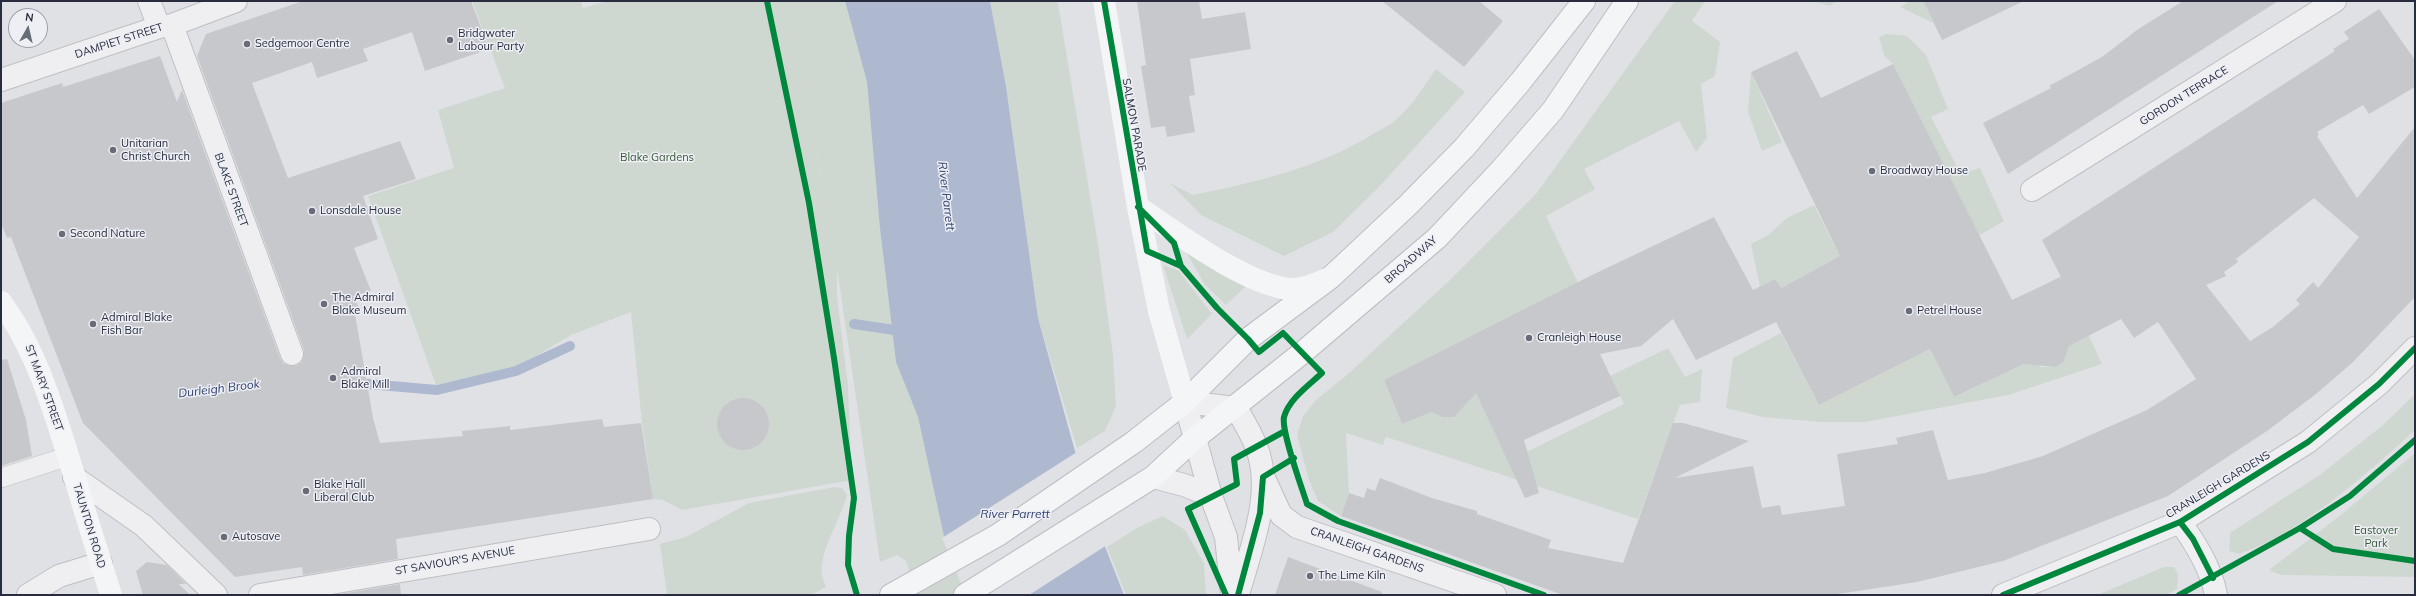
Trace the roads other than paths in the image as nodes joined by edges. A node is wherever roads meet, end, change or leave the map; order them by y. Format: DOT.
graph roads {
  1 [pos="149,1"];
  2 [pos="236,1"];
  3 [pos="1104,1"];
  4 [pos="1584,1"];
  5 [pos="1627,1"];
  6 [pos="2335,1"];
  7 [pos="166,26"];
  8 [pos="1,80"];
  9 [pos="2032,190"];
  10 [pos="1138,207"];
  11 [pos="1330,278"];
  12 [pos="1,302"];
  13 [pos="2415,348"];
  14 [pos="292,354"];
  15 [pos="1185,402"];
  16 [pos="1236,408"];
  17 [pos="1194,439"];
  18 [pos="69,456"];
  19 [pos="74,477"];
  20 [pos="1153,477"];
  21 [pos="1263,477"];
  22 [pos="1,478"];
  23 [pos="1211,496"];
  24 [pos="2180,522"];
  25 [pos="649,529"];
  26 [pos="101,563"];
  27 [pos="28,595"];
  28 [pos="111,595"];
  29 [pos="216,595"];
  30 [pos="260,595"];
  31 [pos="891,595"];
  32 [pos="965,595"];
  33 [pos="1232,595"];
  34 [pos="1238,595"];
  35 [pos="1495,595"];
  36 [pos="2003,595"];
  37 [pos="2216,595"];
  1 -- 7 [label="street, BLAKE STREET"];
  2 -- 7 [label="street, DAMPIET STREET"];
  3 -- 10 [label="main road, SALMON PARADE"];
  4 -- 11 [label="main road"];
  5 -- 16 [label="main road, BROADWAY"];
  6 -- 9 [label="street, GORDON TERRACE"];
  7 -- 8 [label="street, DAMPIET STREET"];
  7 -- 14 [label="street, BLAKE STREET"];
  10 -- 11 [label="main road"];
  10 -- 15 [label="main road, SALMON PARADE"];
  11 -- 15 [label="main road"];
  12 -- 18 [label="main road, ST MARY STREET"];
  13 -- 24 [label="street, CRANLEIGH GARDENS"];
  15 -- 16 [label="street"];
  15 -- 17 [label="street, SALMON PARADE"];
  15 -- 31 [label="main road"];
  16 -- 17 [label="main road, BROADWAY"];
  16 -- 21 [label="street"];
  17 -- 20 [label="main road, BROADWAY"];
  17 -- 23 [label="street, SALMON PARADE"];
  18 -- 19 [label="main road, TAUNTON ROAD"];
  18 -- 22 [label="lane"];
  19 -- 26 [label="main road, TAUNTON ROAD"];
  19 -- 29 [label="street"];
  20 -- 23 [label="street"];
  20 -- 32 [label="main road, BROADWAY"];
  21 -- 34 [label="street"];
  21 -- 35 [label="street, CRANLEIGH GARDENS"];
  23 -- 33 [label="street, SALMON PARADE"];
  24 -- 36 [label="street, CRANLEIGH GARDENS"];
  24 -- 37 [label="street"];
  25 -- 30 [label="street, ST SAVIOUR'S AVENUE"];
  26 -- 27 [label="street"];
  26 -- 28 [label="main road, TAUNTON ROAD"];
}
